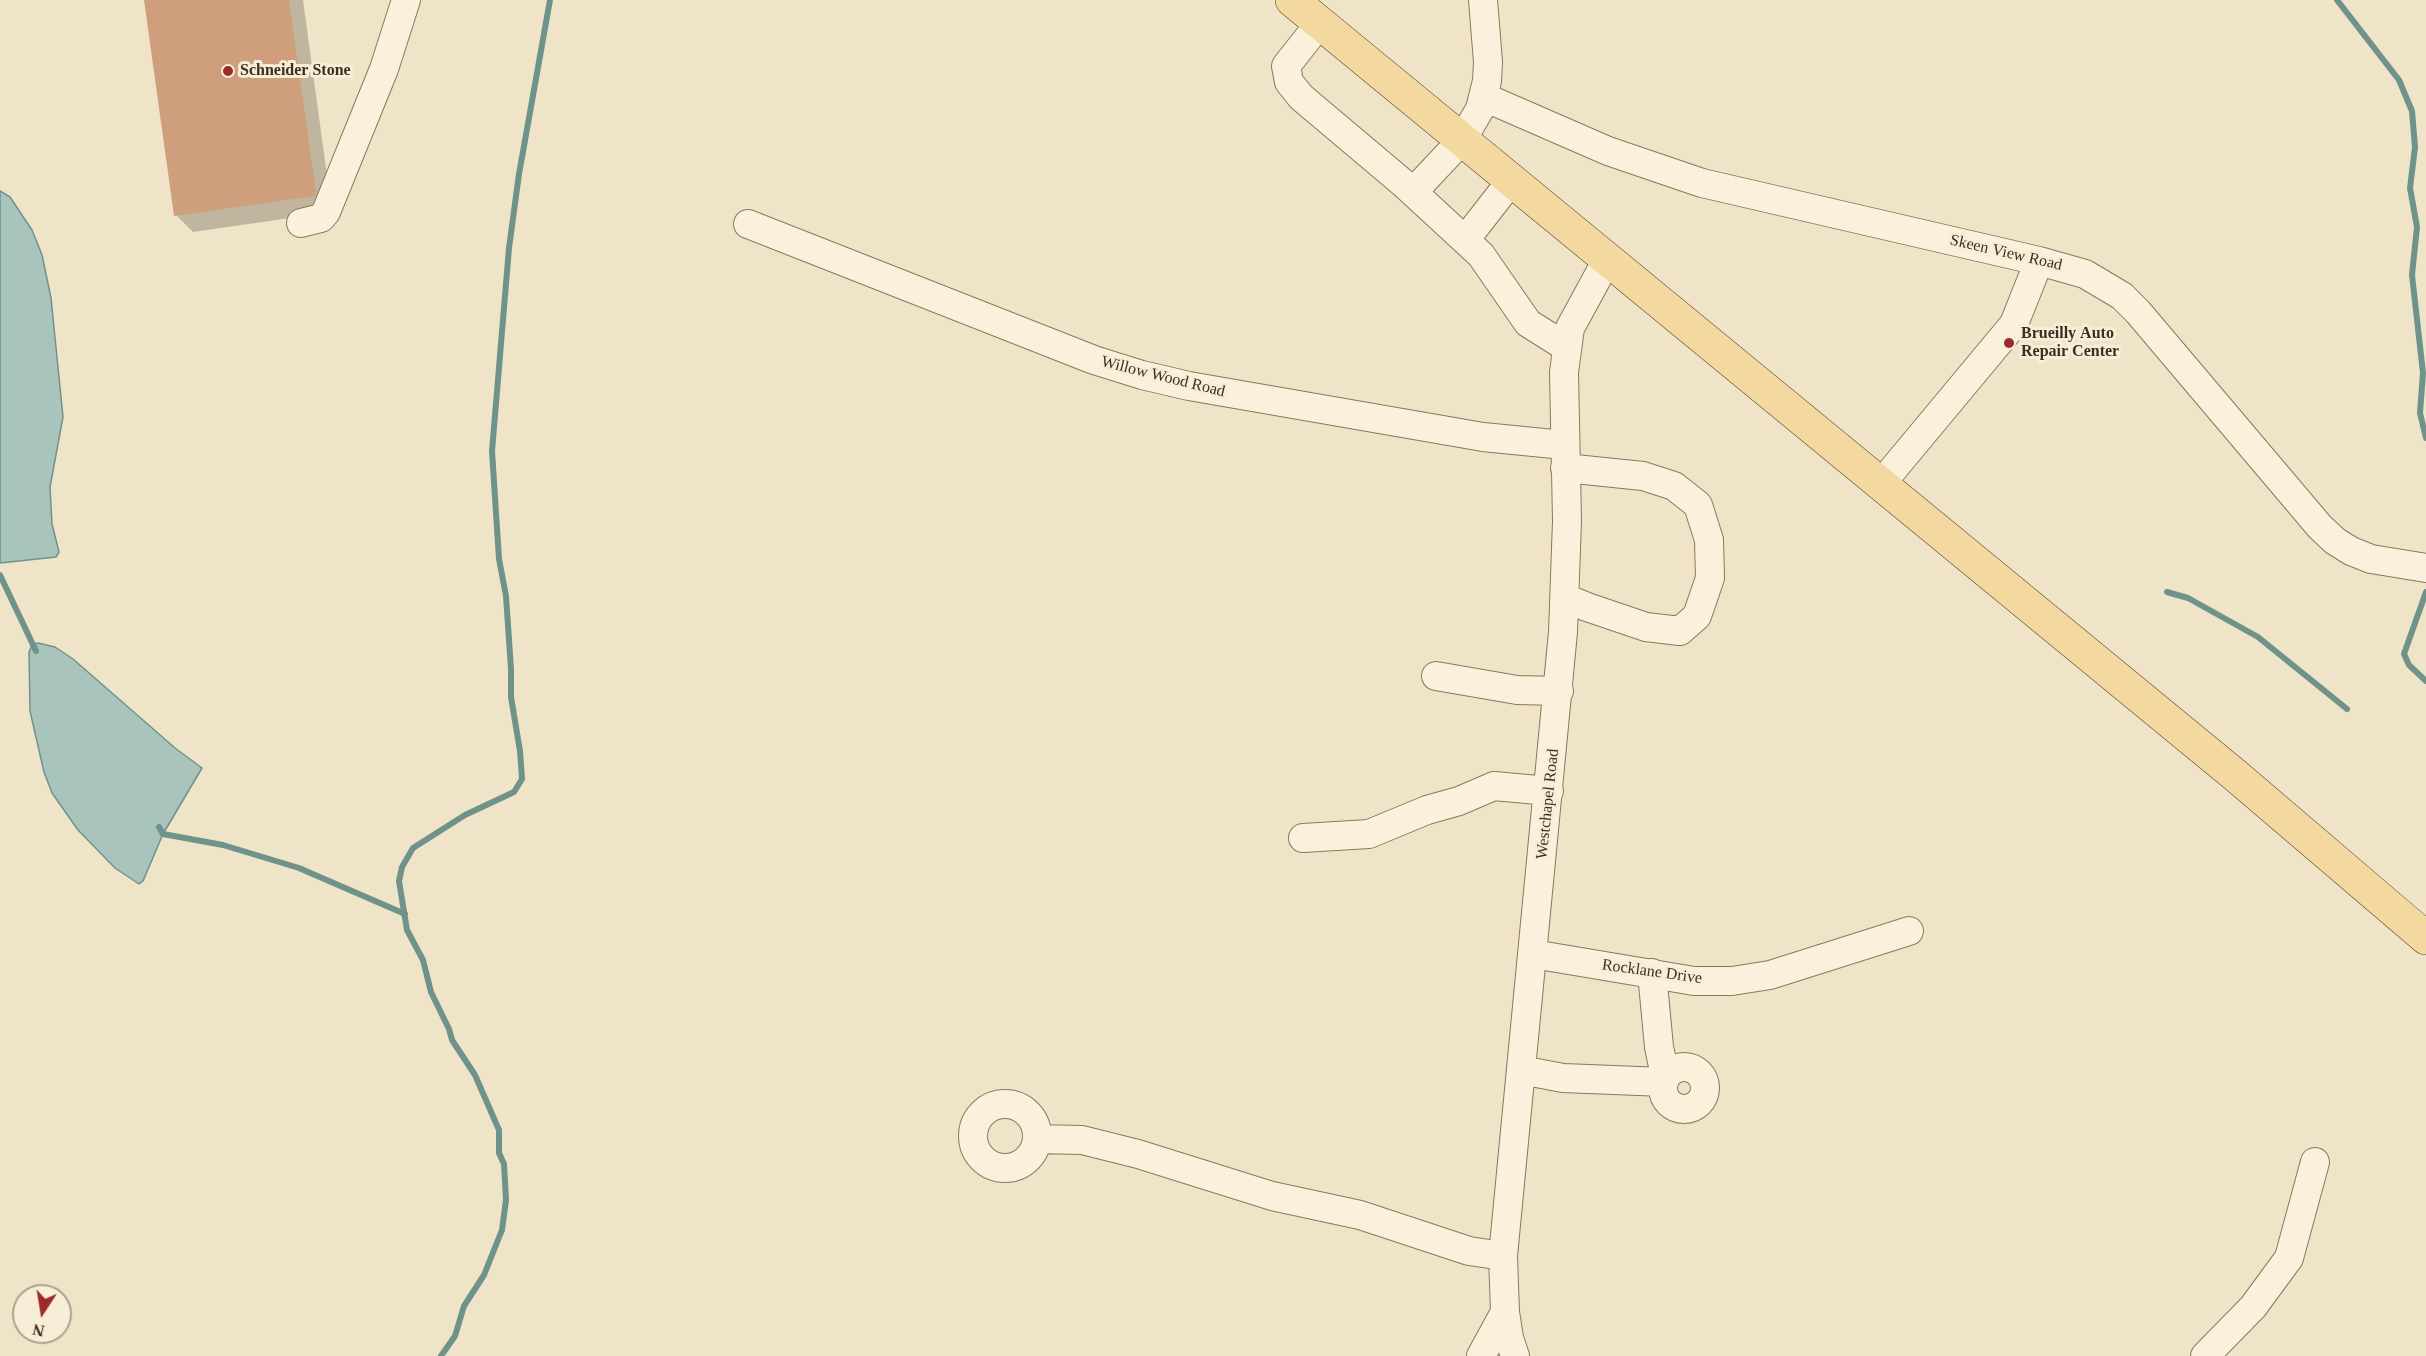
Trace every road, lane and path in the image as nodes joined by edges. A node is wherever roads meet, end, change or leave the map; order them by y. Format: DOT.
graph roads {
  1 [pos="406,0"];
  2 [pos="1292,0"];
  3 [pos="1483,0"];
  4 [pos="1320,23"];
  5 [pos="1484,98"];
  6 [pos="1462,140"];
  7 [pos="1511,181"];
  8 [pos="1413,192"];
  9 [pos="301,223"];
  10 [pos="748,224"];
  11 [pos="1465,240"];
  12 [pos="1607,260"];
  13 [pos="2039,261"];
  14 [pos="1566,347"];
  15 [pos="1564,456"];
  16 [pos="1880,485"];
  17 [pos="2426,568"];
  18 [pos="1565,598"];
  19 [pos="1436,676"];
  20 [pos="1559,691"];
  21 [pos="2235,775"];
  22 [pos="1549,791"];
  23 [pos="1303,838"];
  24 [pos="2426,908"];
  25 [pos="1909,931"];
  26 [pos="2426,939"];
  27 [pos="1533,954"];
  28 [pos="1652,974"];
  29 [pos="1521,1070"];
  30 [pos="1037,1139"];
  31 [pos="2315,1162"];
  32 [pos="1503,1256"];
  33 [pos="1505,1312"];
  34 [pos="1481,1356"];
  35 [pos="1515,1356"];
  36 [pos="2205,1356"];
  1 -- 9 [label="street"];
  2 -- 4 [label="main road"];
  3 -- 5 [label="street"];
  4 -- 6 [label="main road"];
  4 -- 8 [label="street"];
  5 -- 6 [label="street"];
  5 -- 13 [label="street, Skeen View Road"];
  6 -- 7 [label="main road"];
  6 -- 8 [label="street"];
  7 -- 11 [label="street"];
  7 -- 12 [label="main road"];
  8 -- 11 [label="street"];
  10 -- 15 [label="street, Willow Wood Road"];
  11 -- 14 [label="street"];
  12 -- 14 [label="street, Westchapel Road"];
  12 -- 16 [label="main road"];
  13 -- 16 [label="street"];
  13 -- 17 [label="street, Skeen View Road"];
  14 -- 15 [label="street, Westchapel Road"];
  15 -- 18 [label="street, Westchapel Road"];
  15 -- 18 [label="street, Willow Wood Road"];
  16 -- 21 [label="main road"];
  18 -- 20 [label="street, Westchapel Road"];
  19 -- 20 [label="street"];
  20 -- 22 [label="street, Westchapel Road"];
  21 -- 24 [label="main road"];
  21 -- 26 [label="main road"];
  22 -- 23 [label="street"];
  22 -- 27 [label="street, Westchapel Road"];
  25 -- 28 [label="street, Rocklane Drive"];
  27 -- 28 [label="street, Rocklane Drive"];
  27 -- 29 [label="street, Westchapel Road"];
  28 -- 29 [label="street"];
  29 -- 32 [label="street, Westchapel Road"];
  30 -- 32 [label="street"];
  31 -- 36 [label="street"];
  32 -- 33 [label="street, Westchapel Road"];
  33 -- 34 [label="street"];
  33 -- 35 [label="street, Westchapel Road"];
}
